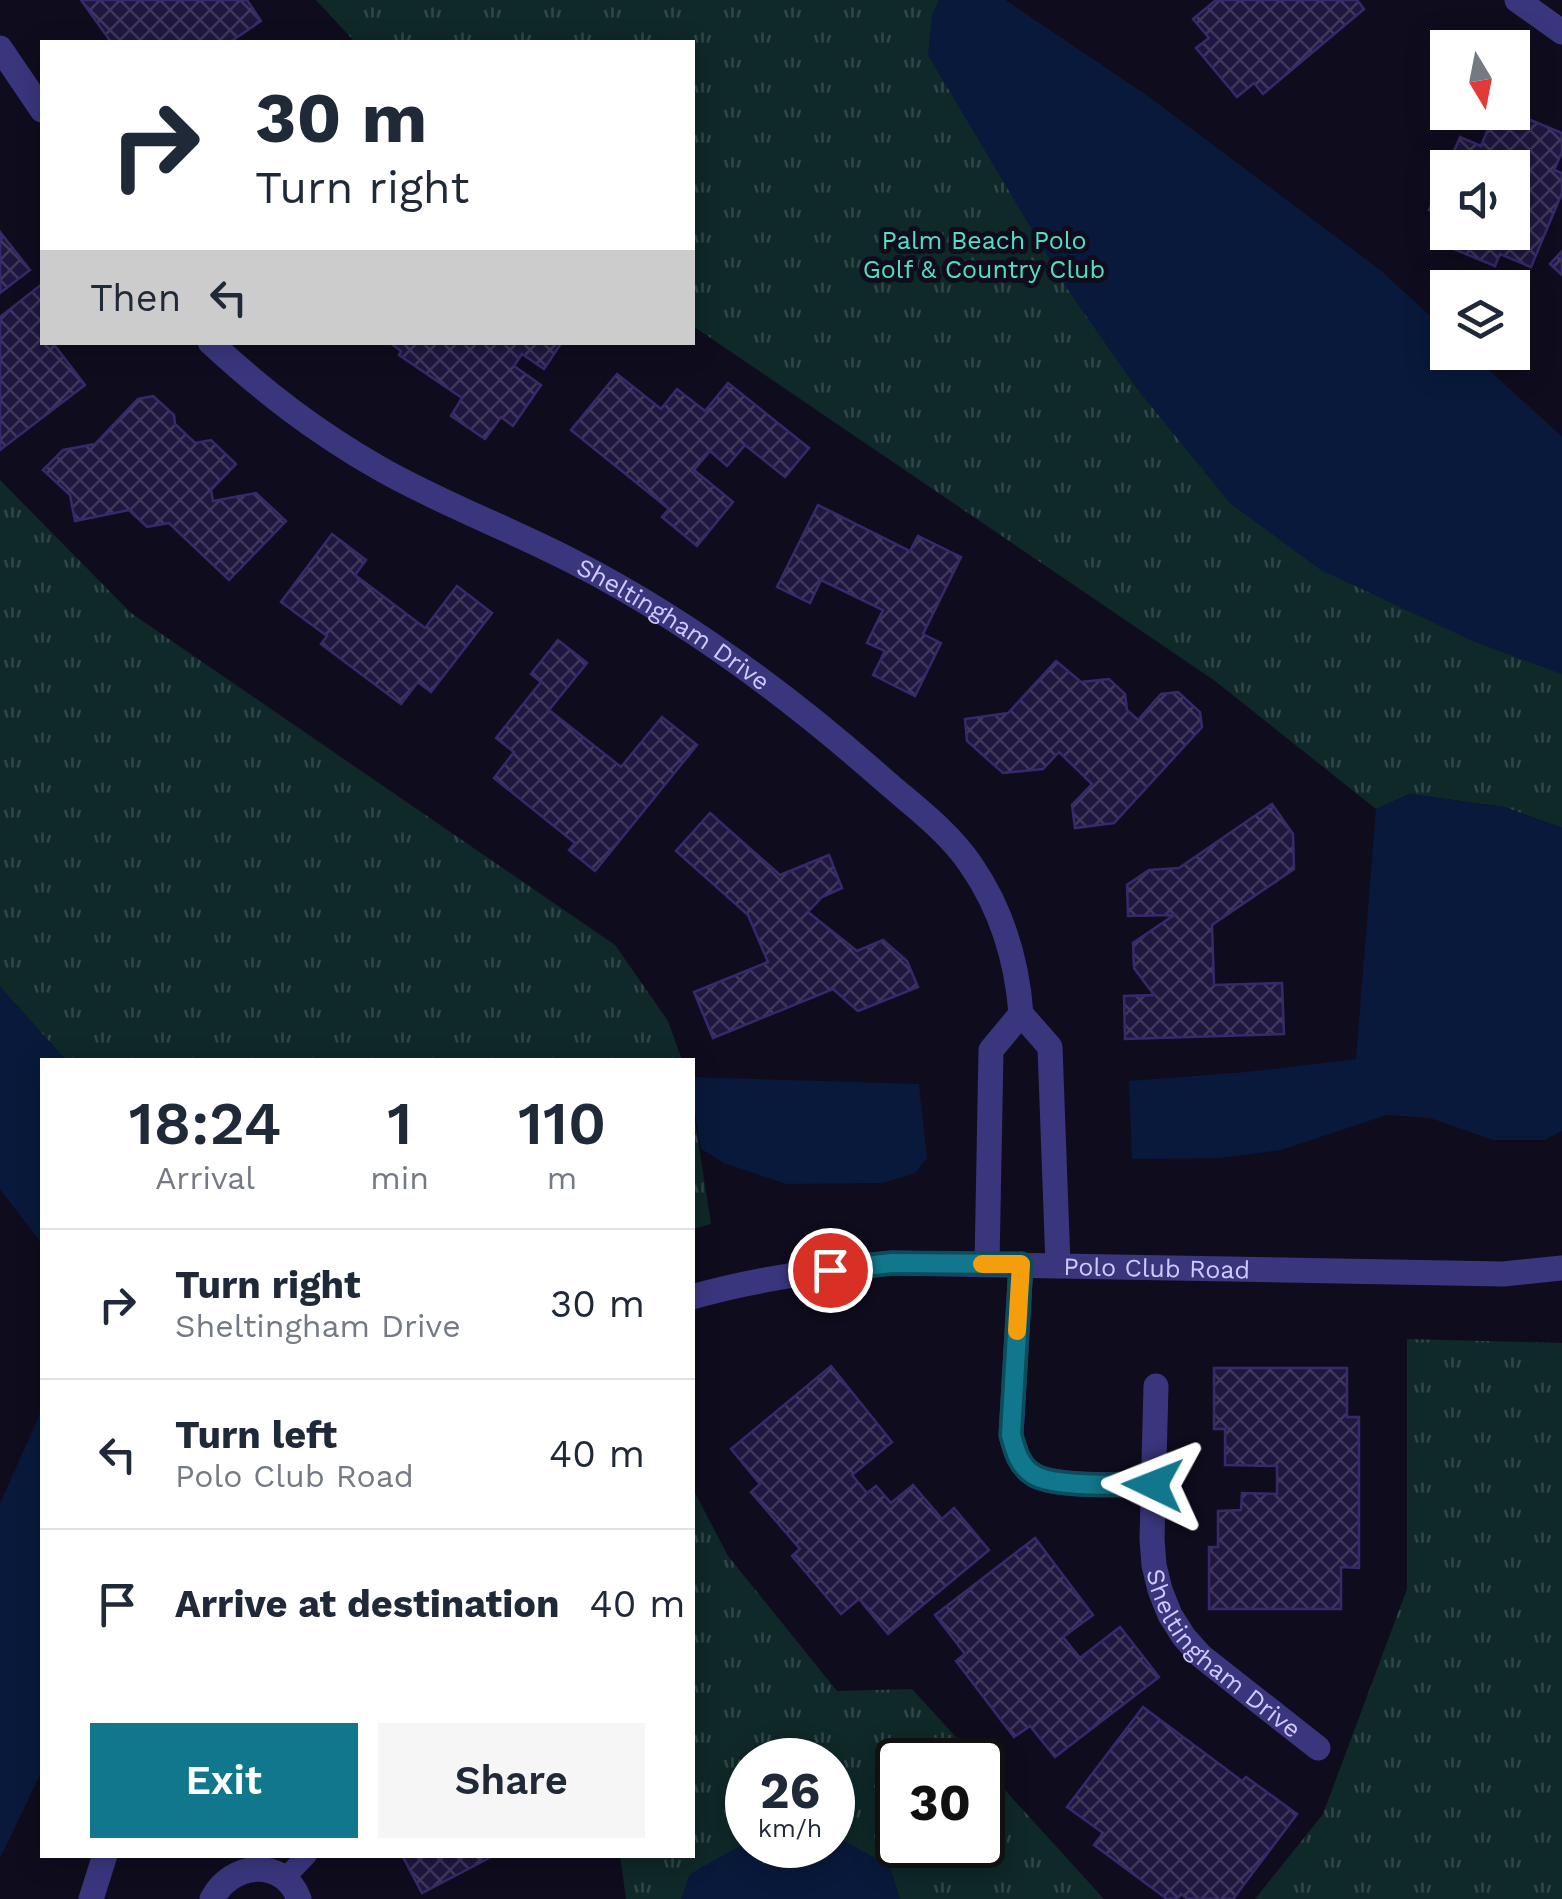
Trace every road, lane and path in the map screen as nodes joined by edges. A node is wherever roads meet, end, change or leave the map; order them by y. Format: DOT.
graph roads {
  1 [pos="1517,0"];
  2 [pos="1562,32"];
  3 [pos="0,48"];
  4 [pos="40,107"];
  5 [pos="213,345"];
  6 [pos="1021,1014"];
  7 [pos="988,1264"];
  8 [pos="1021,1264"];
  9 [pos="1058,1265"];
  10 [pos="1562,1268"];
  11 [pos="695,1296"];
  12 [pos="1156,1386"];
  13 [pos="1153,1485"];
  14 [pos="1318,1748"];
  15 [pos="104,1858"];
  16 [pos="306,1858"];
  17 [pos="292,1889"];
  18 [pos="91,1899"];
  19 [pos="212,1899"];
  1 -- 2 [label="street"];
  3 -- 4 [label="street"];
  5 -- 6 [label="street, Sheltingham Drive"];
  6 -- 7 [label="street"];
  6 -- 9 [label="street"];
  7 -- 8 [label="street, Polo Club Road"];
  7 -- 11 [label="street, Polo Club Road"];
  8 -- 9 [label="street, Polo Club Road"];
  8 -- 13 [label="street"];
  9 -- 10 [label="street, Polo Club Road"];
  12 -- 13 [label="street, Sheltingham Drive"];
  13 -- 14 [label="street, Sheltingham Drive"];
  15 -- 18 [label="street"];
  16 -- 17 [label="lane"];
  17 -- 19 [label="street"];
}
